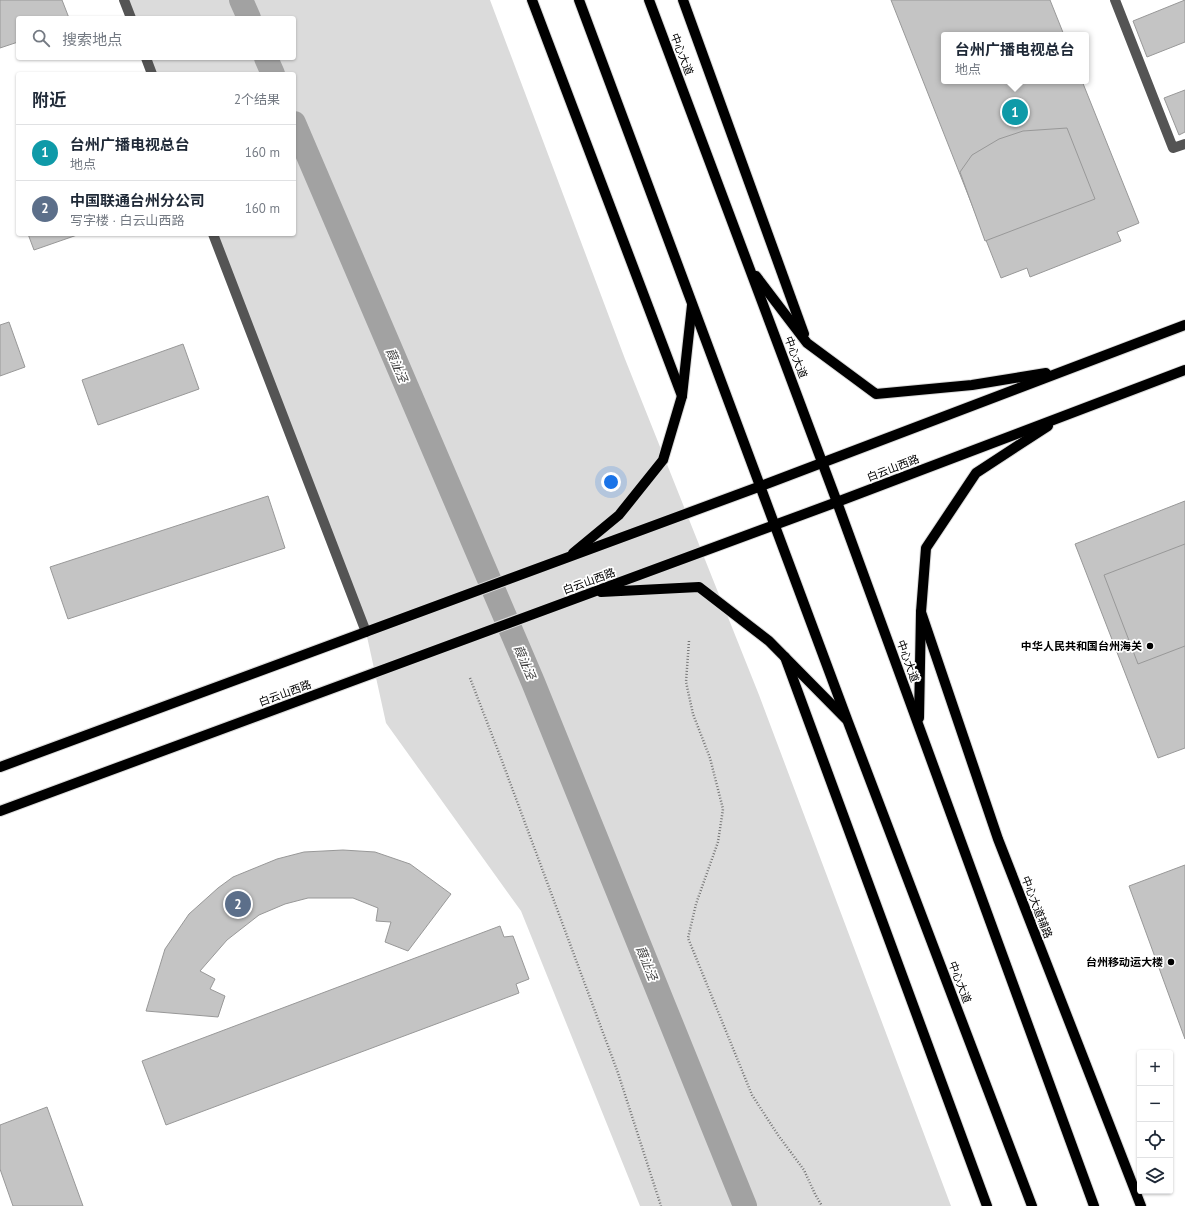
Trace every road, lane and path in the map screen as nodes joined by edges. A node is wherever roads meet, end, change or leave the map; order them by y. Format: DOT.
graph roads {
  1 [pos="124,0"];
  2 [pos="532,0"];
  3 [pos="579,0"];
  4 [pos="649,0"];
  5 [pos="683,0"];
  6 [pos="1115,0"];
  7 [pos="130,16"];
  8 [pos="147,60"];
  9 [pos="151,72"];
  10 [pos="1185,144"];
  11 [pos="214,236"];
  12 [pos="749,266"];
  13 [pos="693,303"];
  14 [pos="1185,325"];
  15 [pos="807,343"];
  16 [pos="1070,369"];
  17 [pos="1185,370"];
  18 [pos="682,396"];
  19 [pos="1065,415"];
  20 [pos="823,463"];
  21 [pos="761,486"];
  22 [pos="837,502"];
  23 [pos="775,524"];
  24 [pos="568,558"];
  25 [pos="591,593"];
  26 [pos="921,612"];
  27 [pos="366,632"];
  28 [pos="689,641"];
  29 [pos="785,658"];
  30 [pos="470,678"];
  31 [pos="848,722"];
  32 [pos="918,724"];
  33 [pos="0,767"];
  34 [pos="0,811"];
  35 [pos="661,1206"];
  36 [pos="822,1206"];
  37 [pos="987,1206"];
  38 [pos="1032,1206"];
  39 [pos="1094,1206"];
  40 [pos="1141,1206"];
  1 -- 7 [label="street"];
  2 -- 18 [label="main road"];
  3 -- 13 [label="main road, 中心大道"];
  4 -- 12 [label="main road, 中心大道"];
  5 -- 15 [label="main road"];
  6 -- 10 [label="street"];
  8 -- 9 [label="street"];
  11 -- 27 [label="street"];
  12 -- 15 [label="main road"];
  12 -- 20 [label="main road, 中心大道"];
  13 -- 18 [label="main road, 中心大道"];
  13 -- 21 [label="main road, 中心大道"];
  14 -- 16 [label="main road"];
  15 -- 16 [label="main road"];
  16 -- 20 [label="main road"];
  17 -- 19 [label="main road, 白云山西路"];
  18 -- 24 [label="main road, 中心大道"];
  19 -- 22 [label="main road, 白云山西路"];
  19 -- 26 [label="main road, 中心大道"];
  20 -- 21 [label="main road"];
  20 -- 22 [label="main road, 中心大道"];
  21 -- 23 [label="main road, 中心大道"];
  21 -- 24 [label="main road"];
  22 -- 23 [label="main road, 白云山西路"];
  22 -- 32 [label="main road, 中心大道"];
  23 -- 25 [label="main road, 白云山西路"];
  23 -- 31 [label="main road, 中心大道"];
  24 -- 27 [label="main road"];
  25 -- 29 [label="main road, 中心大道"];
  25 -- 34 [label="main road, 白云山西路"];
  26 -- 32 [label="main road, 中心大道"];
  26 -- 40 [label="main road, 中心大道辅路"];
  27 -- 33 [label="main road"];
  28 -- 36 [label="path"];
  29 -- 31 [label="main road, 中心大道"];
  29 -- 37 [label="main road"];
  30 -- 35 [label="path"];
  31 -- 38 [label="main road, 中心大道"];
  32 -- 39 [label="main road, 中心大道"];
}
